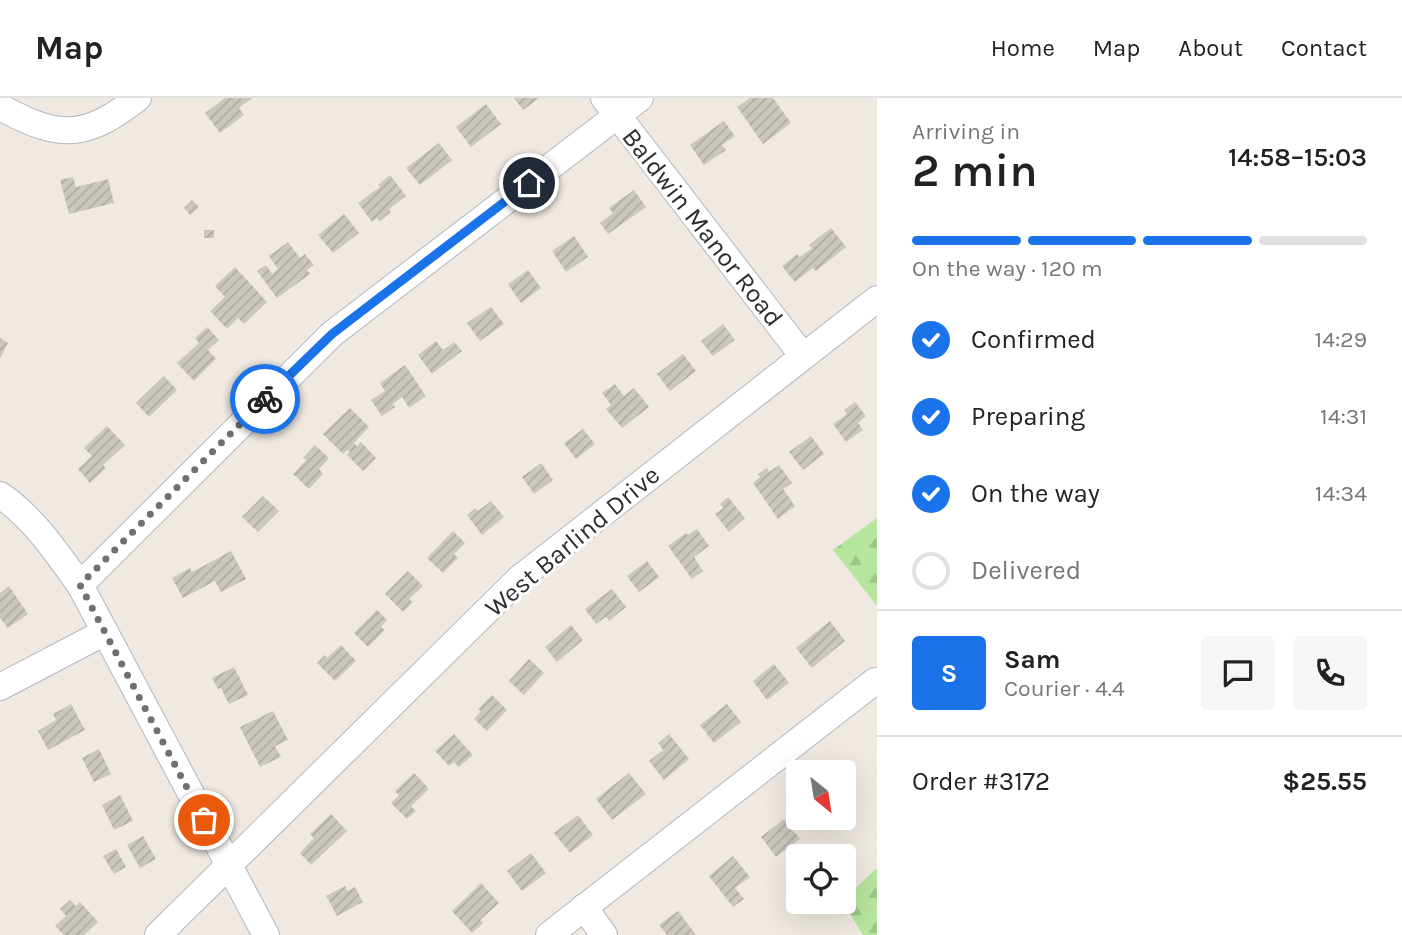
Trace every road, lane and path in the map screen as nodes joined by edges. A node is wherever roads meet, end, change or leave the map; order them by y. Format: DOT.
graph roads {
  1 [pos="138,98"];
  2 [pos="640,98"];
  3 [pos="0,107"];
  4 [pos="610,107"];
  5 [pos="877,299"];
  6 [pos="803,356"];
  7 [pos="0,495"];
  8 [pos="80,585"];
  9 [pos="105,632"];
  10 [pos="875,681"];
  11 [pos="0,687"];
  12 [pos="229,867"];
  13 [pos="584,906"];
  14 [pos="158,935"];
  15 [pos="266,935"];
  16 [pos="549,935"];
  17 [pos="604,935"];
  1 -- 3 [label="street"];
  2 -- 4 [label="street"];
  4 -- 6 [label="street, Baldwin Manor Road"];
  4 -- 8 [label="street"];
  5 -- 6 [label="street, West Barlind Drive"];
  6 -- 12 [label="street, West Barlind Drive"];
  7 -- 8 [label="street"];
  8 -- 9 [label="street"];
  9 -- 11 [label="street"];
  9 -- 12 [label="street"];
  10 -- 13 [label="street"];
  12 -- 14 [label="street, West Barlind Drive"];
  12 -- 15 [label="street"];
  13 -- 16 [label="street"];
  13 -- 17 [label="street"];
}
